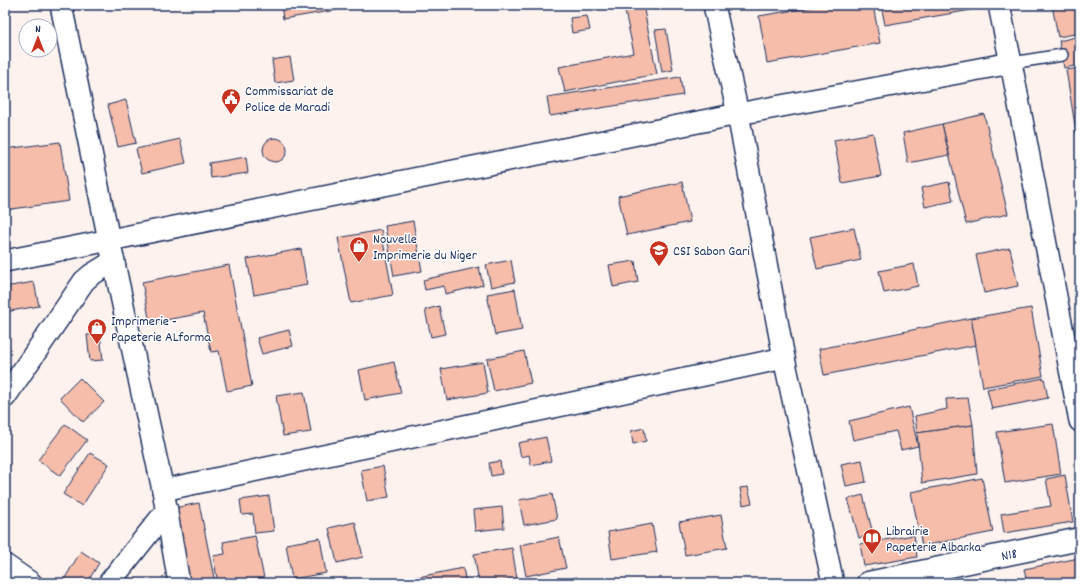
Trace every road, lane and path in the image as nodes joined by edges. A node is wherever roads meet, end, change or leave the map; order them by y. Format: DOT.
graph roads {
  1 [pos="61,5"];
  2 [pos="714,5"];
  3 [pos="999,5"];
  4 [pos="1062,55"];
  5 [pos="1011,63"];
  6 [pos="738,114"];
  7 [pos="109,240"];
  8 [pos="5,261"];
  9 [pos="114,261"];
  10 [pos="784,358"];
  11 [pos="5,397"];
  12 [pos="1080,421"];
  13 [pos="165,500"];
  14 [pos="1080,539"];
  15 [pos="5,565"];
  16 [pos="31,583"];
  17 [pos="109,583"];
  18 [pos="179,583"];
  19 [pos="832,583"];
  20 [pos="868,583"];
  1 -- 7 [label="street"];
  2 -- 6 [label="street"];
  3 -- 5 [label="street"];
  4 -- 5 [label="lane"];
  5 -- 6 [label="street"];
  5 -- 12 [label="street"];
  6 -- 7 [label="street"];
  6 -- 10 [label="street"];
  7 -- 8 [label="street"];
  7 -- 9 [label="street"];
  9 -- 11 [label="street"];
  9 -- 13 [label="street"];
  10 -- 13 [label="street"];
  10 -- 19 [label="street"];
  13 -- 17 [label="street"];
  13 -- 18 [label="street"];
  14 -- 20 [label="main road, N18"];
  15 -- 16 [label="street"];
}
